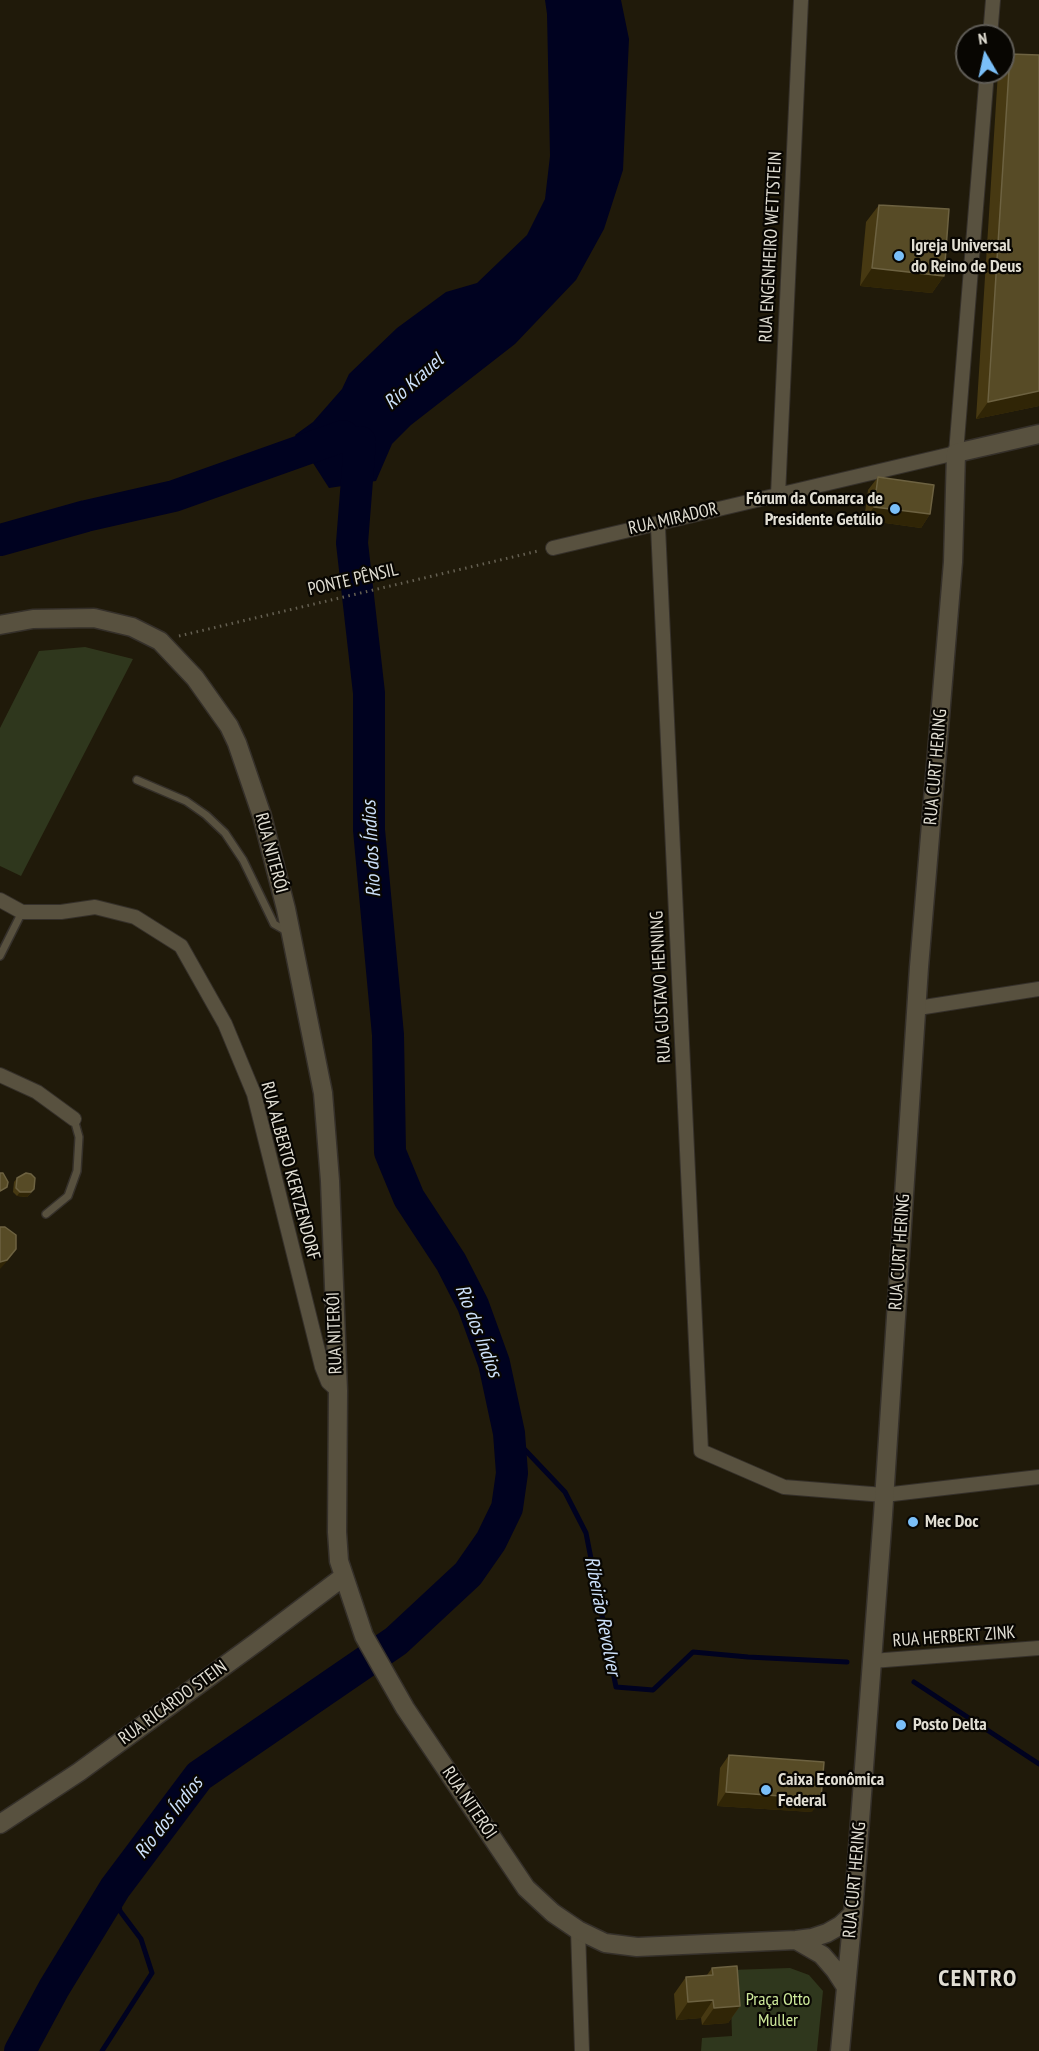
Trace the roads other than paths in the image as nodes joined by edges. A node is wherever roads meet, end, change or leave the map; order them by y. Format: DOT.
graph roads {
  1 [pos="801,0"];
  2 [pos="993,0"];
  3 [pos="991,24"];
  4 [pos="986,84"];
  5 [pos="1039,434"];
  6 [pos="956,453"];
  7 [pos="778,495"];
  8 [pos="660,522"];
  9 [pos="553,548"];
  10 [pos="0,625"];
  11 [pos="137,780"];
  12 [pos="0,900"];
  13 [pos="22,912"];
  14 [pos="291,933"];
  15 [pos="0,956"];
  16 [pos="1039,990"];
  17 [pos="918,1008"];
  18 [pos="0,1075"];
  19 [pos="74,1119"];
  20 [pos="46,1214"];
  21 [pos="338,1391"];
  22 [pos="1039,1477"];
  23 [pos="884,1495"];
  24 [pos="343,1577"];
  25 [pos="1039,1648"];
  26 [pos="872,1661"];
  27 [pos="0,1824"];
  28 [pos="853,1914"];
  29 [pos="578,1930"];
  30 [pos="796,1940"];
  31 [pos="846,1987"];
  32 [pos="582,2051"];
  33 [pos="840,2051"];
  1 -- 7 [label="street, RUA ENGENHEIRO WETTSTEIN"];
  2 -- 3 [label="street"];
  4 -- 6 [label="street"];
  5 -- 6 [label="main road, RUA MIRADOR"];
  6 -- 7 [label="street, RUA MIRADOR"];
  6 -- 17 [label="main road, RUA CURT HERING"];
  7 -- 8 [label="street, RUA MIRADOR"];
  8 -- 9 [label="street, RUA MIRADOR"];
  8 -- 23 [label="street, RUA GUSTAVO HENNING"];
  10 -- 14 [label="main road, RUA NITERÓI"];
  11 -- 14 [label="lane"];
  12 -- 13 [label="street, RUA ALBERTO KERTZENDORF"];
  13 -- 15 [label="lane"];
  13 -- 21 [label="street, RUA ALBERTO KERTZENDORF"];
  14 -- 21 [label="main road, RUA NITERÓI"];
  16 -- 17 [label="street"];
  17 -- 23 [label="main road, RUA CURT HERING"];
  18 -- 19 [label="street"];
  19 -- 20 [label="lane"];
  21 -- 24 [label="main road, RUA NITERÓI"];
  22 -- 23 [label="street"];
  23 -- 26 [label="main road, RUA CURT HERING"];
  24 -- 27 [label="main road, RUA RICARDO STEIN"];
  24 -- 29 [label="main road, RUA NITERÓI"];
  25 -- 26 [label="street, RUA HERBERT ZINK"];
  26 -- 28 [label="main road, RUA CURT HERING"];
  28 -- 30 [label="main road, RUA NITERÓI"];
  28 -- 31 [label="main road, RUA CURT HERING"];
  29 -- 30 [label="main road, RUA NITERÓI"];
  29 -- 32 [label="street"];
  30 -- 31 [label="main road"];
  31 -- 33 [label="main road, RUA CURT HERING"];
}
